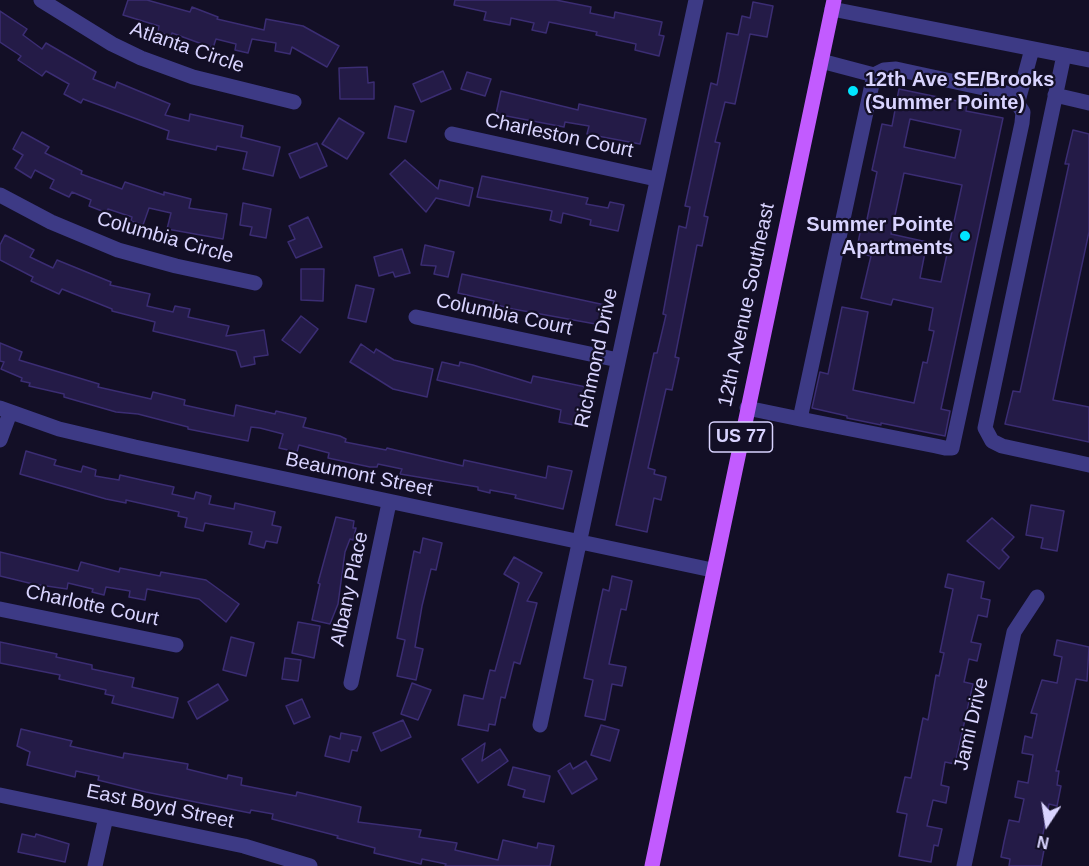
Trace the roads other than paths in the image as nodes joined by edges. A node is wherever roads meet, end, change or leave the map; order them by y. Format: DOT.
graph roads {
  1 [pos="41,0"];
  2 [pos="696,0"];
  3 [pos="833,4"];
  4 [pos="1032,49"];
  5 [pos="1064,55"];
  6 [pos="1089,60"];
  7 [pos="821,61"];
  8 [pos="874,75"];
  9 [pos="1055,95"];
  10 [pos="1018,101"];
  11 [pos="294,102"];
  12 [pos="1089,103"];
  13 [pos="452,135"];
  14 [pos="656,179"];
  15 [pos="0,195"];
  16 [pos="255,283"];
  17 [pos="416,317"];
  18 [pos="618,360"];
  19 [pos="747,408"];
  20 [pos="5,411"];
  21 [pos="800,419"];
  22 [pos="0,440"];
  23 [pos="1089,465"];
  24 [pos="389,503"];
  25 [pos="579,543"];
  26 [pos="712,570"];
  27 [pos="1037,597"];
  28 [pos="0,609"];
  29 [pos="176,645"];
  30 [pos="351,684"];
  31 [pos="540,725"];
  32 [pos="0,795"];
  33 [pos="106,817"];
  34 [pos="95,866"];
  35 [pos="310,866"];
  36 [pos="652,866"];
  37 [pos="964,866"];
  1 -- 11 [label="street, Atlanta Circle"];
  2 -- 14 [label="street, Richmond Drive"];
  3 -- 4 [label="street"];
  3 -- 7 [label="main road, 12th Avenue Southeast / US 77"];
  4 -- 5 [label="street"];
  4 -- 10 [label="street"];
  5 -- 6 [label="street"];
  5 -- 9 [label="street"];
  7 -- 8 [label="street"];
  7 -- 19 [label="main road, 12th Avenue Southeast / US 77"];
  8 -- 10 [label="street"];
  8 -- 21 [label="street"];
  9 -- 12 [label="street"];
  9 -- 23 [label="street"];
  10 -- 21 [label="street"];
  13 -- 14 [label="street, Charleston Court"];
  14 -- 18 [label="street, Richmond Drive"];
  15 -- 16 [label="street, Columbia Circle"];
  17 -- 18 [label="street, Columbia Court"];
  18 -- 25 [label="street, Richmond Drive"];
  19 -- 21 [label="street"];
  19 -- 26 [label="main road, 12th Avenue Southeast / US 77"];
  20 -- 22 [label="street"];
  20 -- 24 [label="street, Beaumont Street"];
  24 -- 25 [label="street, Beaumont Street"];
  24 -- 30 [label="street, Albany Place"];
  25 -- 26 [label="street, Beaumont Street"];
  25 -- 31 [label="street, Richmond Drive"];
  26 -- 36 [label="main road, 12th Avenue Southeast / US 77"];
  27 -- 37 [label="street, Jami Drive"];
  28 -- 29 [label="street, Charlotte Court"];
  32 -- 33 [label="street, East Boyd Street"];
  33 -- 34 [label="street"];
  33 -- 35 [label="street, East Boyd Street"];
}
